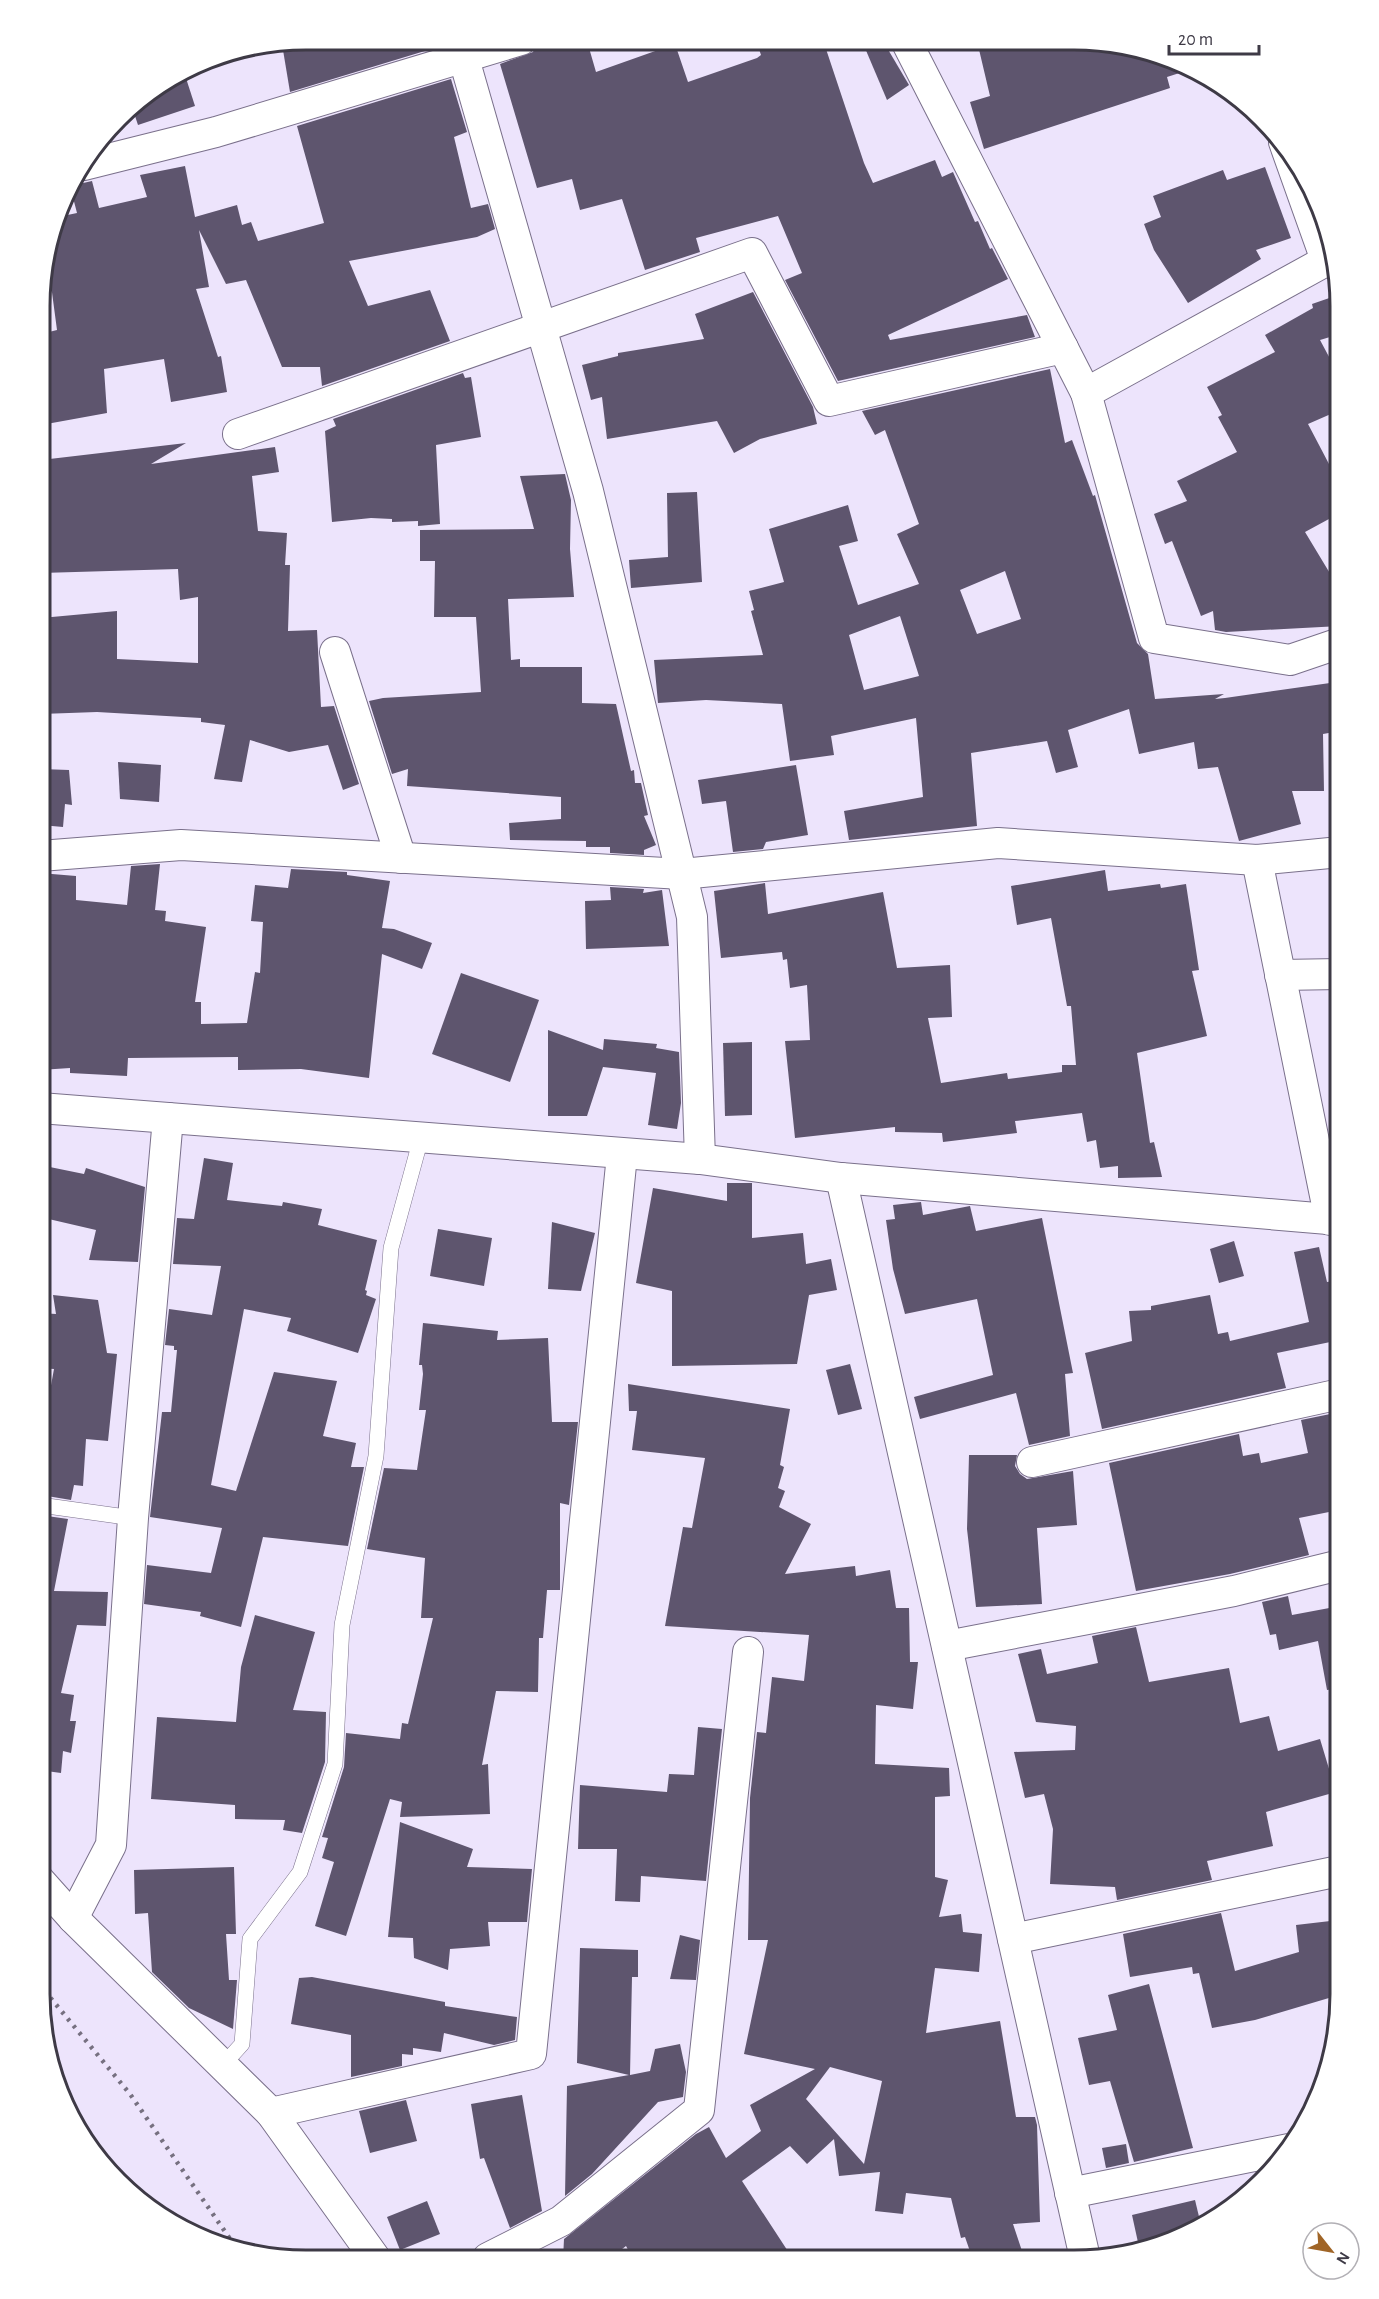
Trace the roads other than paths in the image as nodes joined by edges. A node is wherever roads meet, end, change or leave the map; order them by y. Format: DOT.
graph roads {
  1 [pos="491,50"];
  2 [pos="911,50"];
  3 [pos="464,59"];
  4 [pos="93,163"];
  5 [pos="1302,191"];
  6 [pos="1322,243"];
  7 [pos="1326,260"];
  8 [pos="541,326"];
  9 [pos="1063,348"];
  10 [pos="1086,393"];
  11 [pos="238,434"];
  12 [pos="1330,646"];
  13 [pos="334,652"];
  14 [pos="1330,853"];
  15 [pos="50,855"];
  16 [pos="401,858"];
  17 [pos="1257,860"];
  18 [pos="682,874"];
  19 [pos="1330,974"];
  20 [pos="1280,975"];
  21 [pos="50,1108"];
  22 [pos="168,1118"];
  23 [pos="421,1138"];
  24 [pos="622,1155"];
  25 [pos="700,1159"];
  26 [pos="841,1178"];
  27 [pos="1330,1198"];
  28 [pos="1330,1220"];
  29 [pos="1330,1396"];
  30 [pos="1032,1462"];
  31 [pos="50,1506"];
  32 [pos="133,1518"];
  33 [pos="1330,1567"];
  34 [pos="947,1646"];
  35 [pos="748,1652"];
  36 [pos="1330,1873"];
  37 [pos="50,1892"];
  38 [pos="73,1918"];
  39 [pos="1013,1940"];
  40 [pos="223,2065"];
  41 [pos="271,2113"];
  42 [pos="1274,2153"];
  43 [pos="1070,2193"];
  44 [pos="1083,2249"];
  45 [pos="369,2250"];
  46 [pos="504,2250"];
  1 -- 3 [label="street"];
  2 -- 9 [label="street"];
  3 -- 4 [label="street"];
  3 -- 8 [label="street"];
  5 -- 6 [label="street"];
  7 -- 10 [label="street"];
  8 -- 9 [label="street"];
  8 -- 11 [label="street"];
  8 -- 18 [label="street"];
  9 -- 10 [label="street"];
  10 -- 12 [label="street"];
  13 -- 16 [label="street"];
  14 -- 17 [label="street"];
  15 -- 16 [label="street"];
  16 -- 18 [label="street"];
  17 -- 18 [label="street"];
  17 -- 20 [label="street"];
  18 -- 25 [label="street"];
  19 -- 20 [label="street"];
  20 -- 27 [label="street"];
  21 -- 22 [label="street"];
  22 -- 23 [label="street"];
  22 -- 32 [label="street"];
  23 -- 24 [label="street"];
  23 -- 40 [label="lane"];
  24 -- 25 [label="street"];
  24 -- 41 [label="street"];
  25 -- 26 [label="street"];
  26 -- 28 [label="street"];
  26 -- 34 [label="street"];
  29 -- 30 [label="street"];
  31 -- 32 [label="lane"];
  32 -- 38 [label="street"];
  33 -- 34 [label="street"];
  34 -- 39 [label="street"];
  35 -- 46 [label="street"];
  36 -- 39 [label="street"];
  37 -- 38 [label="street"];
  38 -- 40 [label="street"];
  39 -- 43 [label="street"];
  40 -- 41 [label="street"];
  41 -- 45 [label="street"];
  42 -- 43 [label="street"];
  43 -- 44 [label="street"];
}
